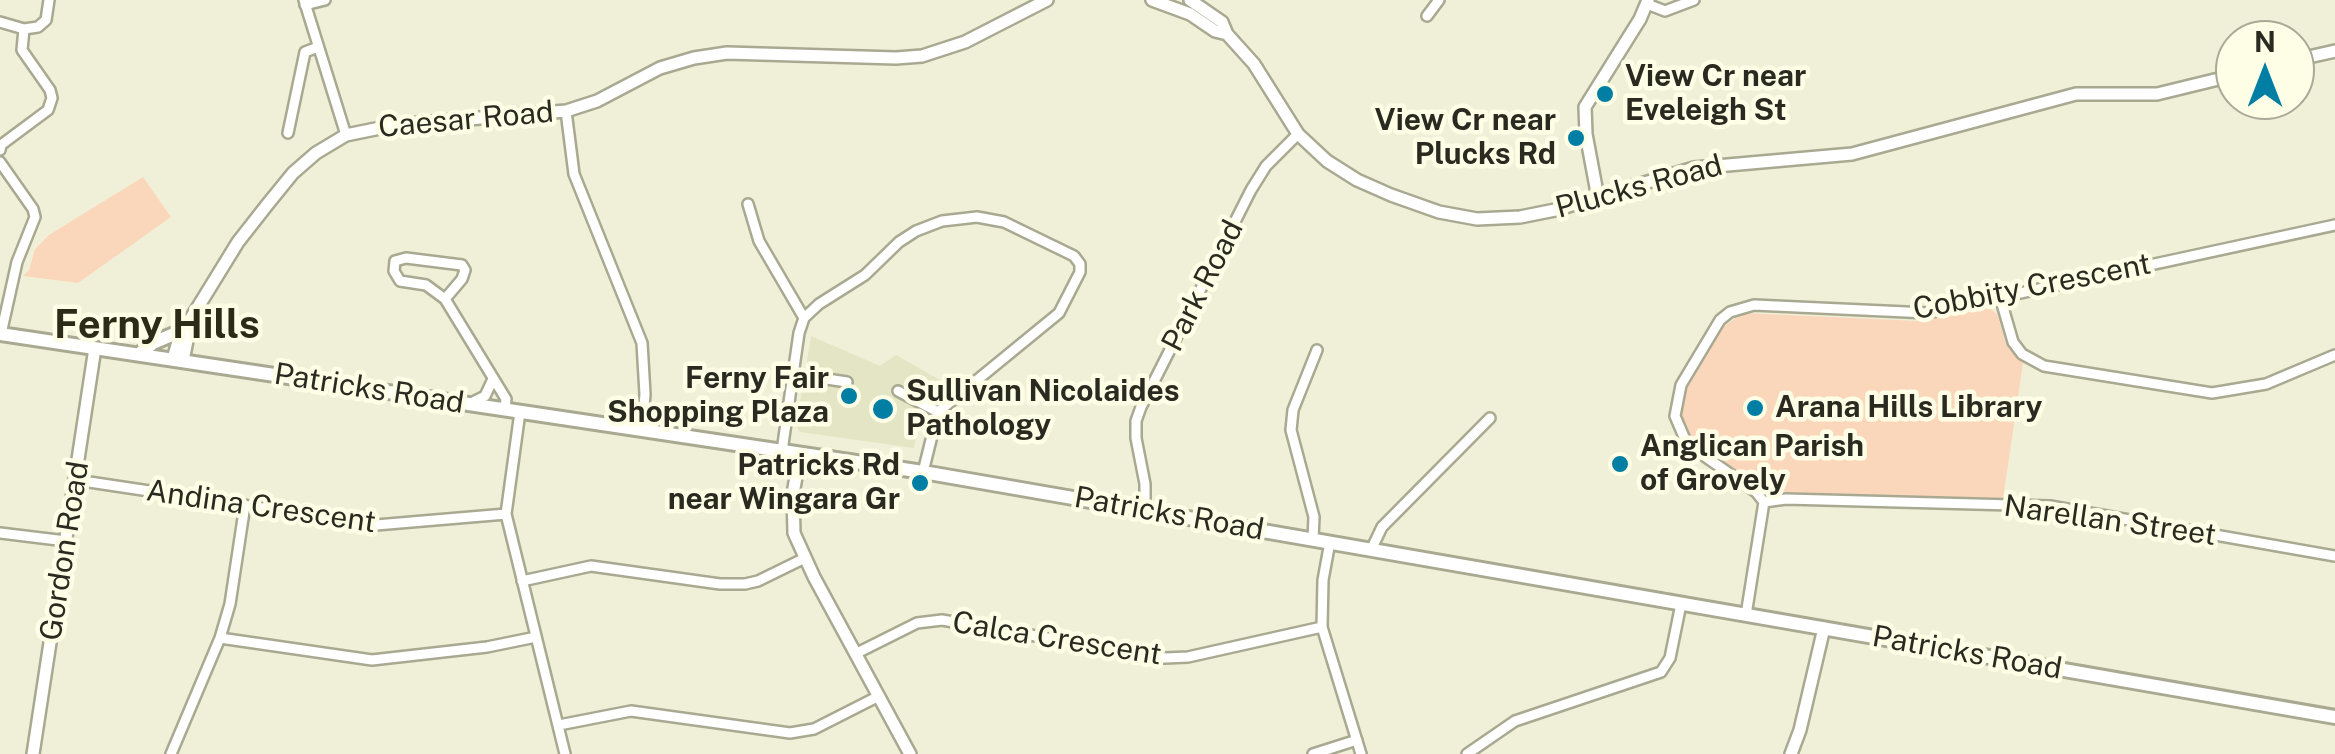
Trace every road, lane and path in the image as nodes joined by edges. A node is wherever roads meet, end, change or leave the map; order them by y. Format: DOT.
graph roads {
  1 [pos="49,0"];
  2 [pos="325,0"];
  3 [pos="1048,0"];
  4 [pos="1439,0"];
  5 [pos="1694,0"];
  6 [pos="1156,1"];
  7 [pos="1194,1"];
  8 [pos="1647,2"];
  9 [pos="305,3"];
  10 [pos="1426,16"];
  11 [pos="0,22"];
  12 [pos="24,28"];
  13 [pos="1227,34"];
  14 [pos="318,47"];
  15 [pos="2215,81"];
  16 [pos="566,111"];
  17 [pos="288,133"];
  18 [pos="1298,134"];
  19 [pos="346,135"];
  20 [pos="0,150"];
  21 [pos="0,162"];
  22 [pos="1598,198"];
  23 [pos="748,204"];
  24 [pos="2335,225"];
  25 [pos="2000,296"];
  26 [pos="445,299"];
  27 [pos="804,318"];
  28 [pos="186,326"];
  29 [pos="1,334"];
  30 [pos="95,348"];
  31 [pos="1317,350"];
  32 [pos="139,354"];
  33 [pos="2335,355"];
  34 [pos="178,360"];
  35 [pos="793,374"];
  36 [pos="494,379"];
  37 [pos="846,382"];
  38 [pos="898,392"];
  39 [pos="469,404"];
  40 [pos="505,409"];
  41 [pos="520,412"];
  42 [pos="938,412"];
  43 [pos="1490,418"];
  44 [pos="642,430"];
  45 [pos="782,451"];
  46 [pos="800,454"];
  47 [pos="923,472"];
  48 [pos="76,480"];
  49 [pos="1764,502"];
  50 [pos="245,505"];
  51 [pos="1145,510"];
  52 [pos="506,514"];
  53 [pos="0,533"];
  54 [pos="1313,539"];
  55 [pos="66,541"];
  56 [pos="1330,542"];
  57 [pos="1371,550"];
  58 [pos="2335,556"];
  59 [pos="805,558"];
  60 [pos="522,581"];
  61 [pos="1680,604"];
  62 [pos="1746,615"];
  63 [pos="1322,627"];
  64 [pos="1824,628"];
  65 [pos="536,637"];
  66 [pos="220,638"];
  67 [pos="857,653"];
  68 [pos="879,696"];
  69 [pos="2335,717"];
  70 [pos="559,725"];
  71 [pos="1357,740"];
  72 [pos="34,754"];
  73 [pos="170,754"];
  74 [pos="565,754"];
  75 [pos="910,754"];
  76 [pos="1314,754"];
  77 [pos="1362,754"];
  78 [pos="1466,754"];
  79 [pos="1791,754"];
  1 -- 12 [label="street"];
  2 -- 9 [label="street"];
  3 -- 16 [label="street, Caesar Road"];
  4 -- 10 [label="street"];
  5 -- 8 [label="street"];
  6 -- 13 [label="street, Plucks Road"];
  7 -- 13 [label="street, Plucks Road"];
  8 -- 22 [label="street"];
  9 -- 14 [label="street"];
  11 -- 12 [label="street"];
  12 -- 20 [label="street"];
  13 -- 18 [label="street, Plucks Road"];
  14 -- 17 [label="street"];
  14 -- 19 [label="street"];
  15 -- 22 [label="street, Plucks Road"];
  16 -- 19 [label="street, Caesar Road"];
  16 -- 44 [label="street"];
  18 -- 22 [label="street, Plucks Road"];
  18 -- 51 [label="street, Park Road"];
  19 -- 28 [label="street, Caesar Road"];
  21 -- 29 [label="street"];
  23 -- 27 [label="street"];
  24 -- 25 [label="street, Cobbity Crescent"];
  25 -- 33 [label="street"];
  25 -- 49 [label="street, Cobbity Crescent"];
  26 -- 26 [label="street"];
  26 -- 36 [label="street"];
  27 -- 35 [label="street"];
  27 -- 42 [label="street"];
  28 -- 32 [label="main road"];
  28 -- 34 [label="street, Caesar Road"];
  29 -- 30 [label="main road, Patricks Road"];
  30 -- 32 [label="main road, Patricks Road"];
  30 -- 48 [label="street, Gordon Road"];
  31 -- 54 [label="street"];
  32 -- 34 [label="main road, Patricks Road"];
  34 -- 39 [label="main road, Patricks Road"];
  35 -- 37 [label="street"];
  35 -- 45 [label="street"];
  36 -- 39 [label="street"];
  36 -- 40 [label="street"];
  38 -- 42 [label="street"];
  39 -- 40 [label="main road, Patricks Road"];
  40 -- 41 [label="main road, Patricks Road"];
  41 -- 44 [label="main road, Patricks Road"];
  41 -- 52 [label="street"];
  42 -- 47 [label="street"];
  43 -- 57 [label="street"];
  44 -- 45 [label="main road, Patricks Road"];
  45 -- 46 [label="main road, Patricks Road"];
  46 -- 47 [label="main road, Patricks Road"];
  46 -- 59 [label="street"];
  47 -- 51 [label="main road, Patricks Road"];
  48 -- 50 [label="street, Andina Crescent"];
  48 -- 55 [label="street, Gordon Road"];
  49 -- 58 [label="street, Narellan Street"];
  49 -- 62 [label="street"];
  50 -- 52 [label="street, Andina Crescent"];
  50 -- 66 [label="street"];
  51 -- 54 [label="main road, Patricks Road"];
  52 -- 60 [label="street"];
  53 -- 55 [label="street"];
  54 -- 56 [label="main road, Patricks Road"];
  55 -- 72 [label="street, Gordon Road"];
  56 -- 57 [label="main road, Patricks Road"];
  56 -- 63 [label="street"];
  57 -- 61 [label="main road, Patricks Road"];
  59 -- 60 [label="street"];
  59 -- 67 [label="street"];
  60 -- 65 [label="street"];
  61 -- 62 [label="main road, Patricks Road"];
  61 -- 78 [label="street"];
  62 -- 64 [label="main road, Patricks Road"];
  63 -- 67 [label="street, Calca Crescent"];
  63 -- 71 [label="street"];
  64 -- 69 [label="main road, Patricks Road"];
  64 -- 79 [label="street"];
  65 -- 66 [label="street"];
  65 -- 70 [label="street"];
  66 -- 73 [label="street"];
  67 -- 68 [label="street"];
  68 -- 70 [label="street"];
  68 -- 75 [label="street"];
  70 -- 74 [label="street"];
  71 -- 76 [label="street"];
  71 -- 77 [label="street"];
}
